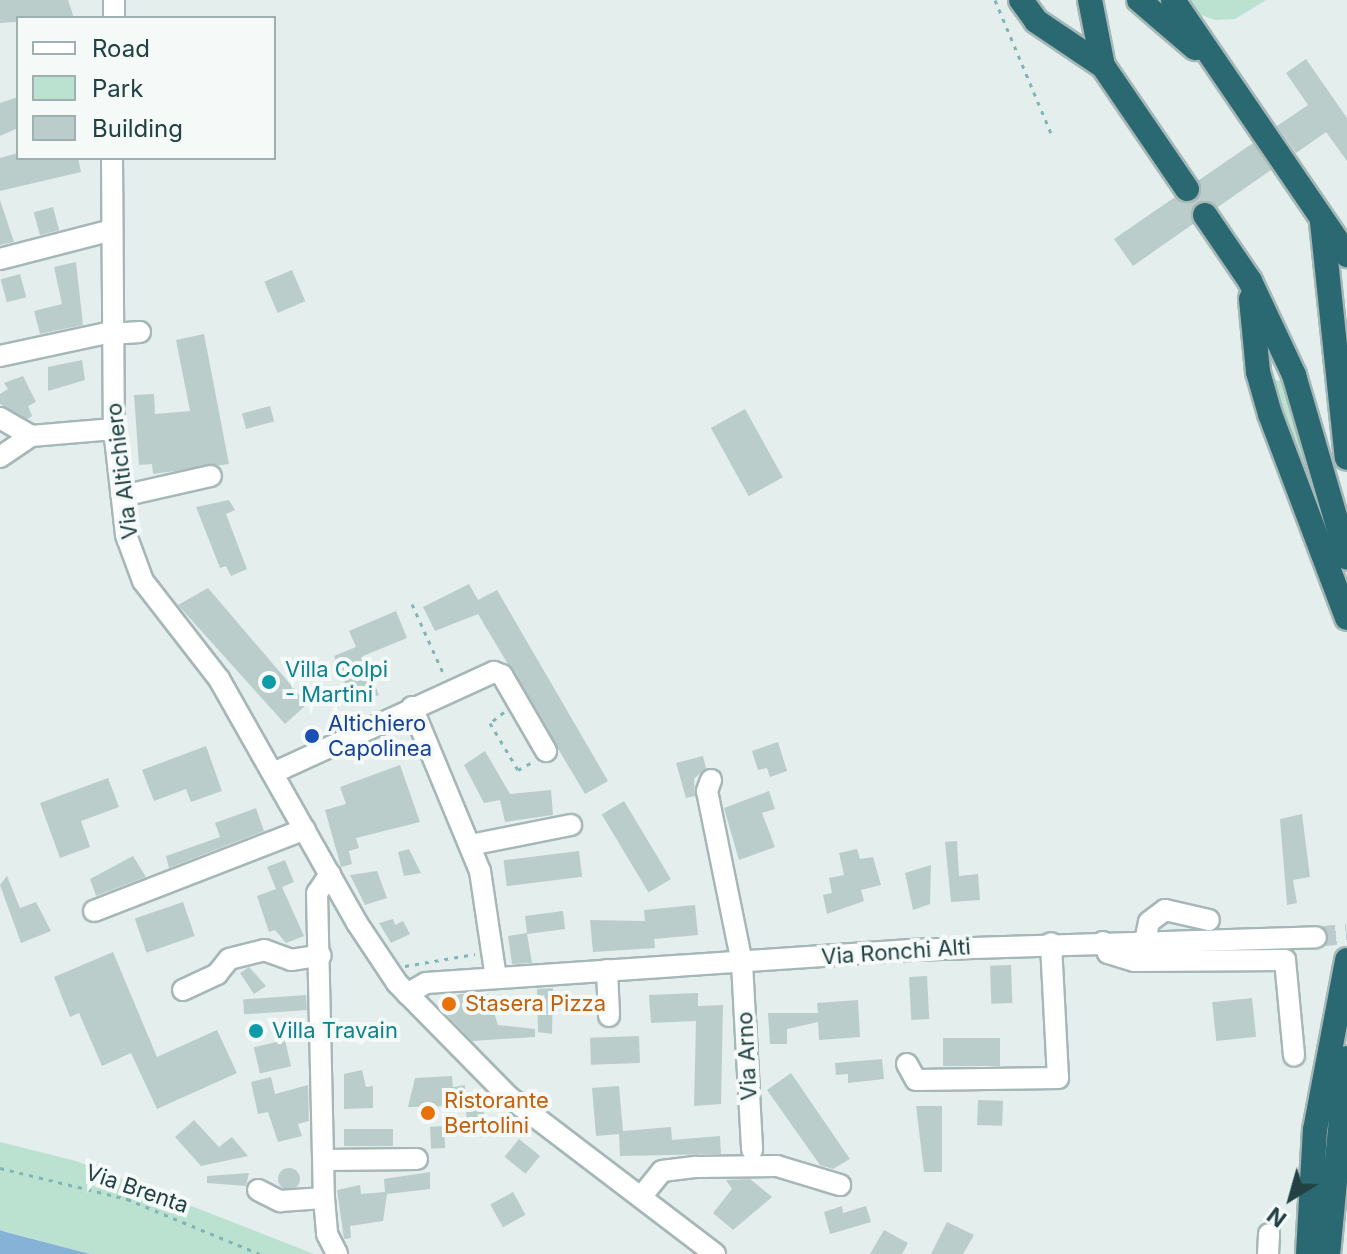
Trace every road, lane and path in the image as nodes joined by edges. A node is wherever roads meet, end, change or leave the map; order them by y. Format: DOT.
graph roads {
  1 [pos="995,0"];
  2 [pos="1021,0"];
  3 [pos="1090,0"];
  4 [pos="1139,0"];
  5 [pos="1173,0"];
  6 [pos="1209,59"];
  7 [pos="1103,66"];
  8 [pos="1053,138"];
  9 [pos="112,160"];
  10 [pos="1187,189"];
  11 [pos="1205,215"];
  12 [pos="1321,217"];
  13 [pos="112,230"];
  14 [pos="1346,250"];
  15 [pos="0,259"];
  16 [pos="1250,281"];
  17 [pos="140,332"];
  18 [pos="111,333"];
  19 [pos="0,356"];
  20 [pos="0,418"];
  21 [pos="114,429"];
  22 [pos="31,436"];
  23 [pos="0,457"];
  24 [pos="1347,458"];
  25 [pos="211,476"];
  26 [pos="122,496"];
  27 [pos="1347,557"];
  28 [pos="412,604"];
  29 [pos="1347,618"];
  30 [pos="447,680"];
  31 [pos="498,702"];
  32 [pos="412,707"];
  33 [pos="542,755"];
  34 [pos="273,773"];
  35 [pos="711,780"];
  36 [pos="571,825"];
  37 [pos="305,829"];
  38 [pos="470,845"];
  39 [pos="330,874"];
  40 [pos="94,911"];
  41 [pos="1209,920"];
  42 [pos="1316,937"];
  43 [pos="1145,941"];
  44 [pos="1103,942"];
  45 [pos="1051,943"];
  46 [pos="476,946"];
  47 [pos="321,955"];
  48 [pos="1347,960"];
  49 [pos="742,963"];
  50 [pos="404,966"];
  51 [pos="607,970"];
  52 [pos="496,978"];
  53 [pos="183,990"];
  54 [pos="407,994"];
  55 [pos="609,1016"];
  56 [pos="1294,1056"];
  57 [pos="1347,1058"];
  58 [pos="907,1064"];
  59 [pos="752,1150"];
  60 [pos="417,1159"];
  61 [pos="325,1160"];
  62 [pos="0,1168"];
  63 [pos="840,1185"];
  64 [pos="258,1190"];
  65 [pos="641,1197"];
  66 [pos="324,1198"];
  67 [pos="260,1254"];
  68 [pos="337,1254"];
  69 [pos="715,1254"];
  70 [pos="1308,1254"];
  71 [pos="1328,1254"];
  1 -- 8 [label="path"];
  2 -- 7 [label="highway"];
  3 -- 7 [label="highway"];
  4 -- 6 [label="highway"];
  5 -- 6 [label="highway"];
  6 -- 12 [label="highway"];
  7 -- 10 [label="highway"];
  9 -- 13 [label="street, Via Altichiero"];
  11 -- 16 [label="highway"];
  12 -- 14 [label="highway"];
  12 -- 24 [label="highway"];
  13 -- 15 [label="street"];
  13 -- 18 [label="street, Via Altichiero"];
  16 -- 27 [label="highway"];
  16 -- 29 [label="highway"];
  17 -- 18 [label="street"];
  18 -- 19 [label="street"];
  18 -- 21 [label="street, Via Altichiero"];
  20 -- 22 [label="street"];
  21 -- 22 [label="street"];
  21 -- 26 [label="street, Via Altichiero"];
  22 -- 23 [label="street"];
  25 -- 26 [label="street"];
  26 -- 34 [label="street, Via Altichiero"];
  28 -- 30 [label="path"];
  31 -- 33 [label="path"];
  32 -- 33 [label="street"];
  32 -- 34 [label="street"];
  32 -- 38 [label="street"];
  34 -- 37 [label="street, Via Altichiero"];
  35 -- 49 [label="street"];
  36 -- 38 [label="street"];
  37 -- 39 [label="street, Via Altichiero"];
  37 -- 40 [label="street"];
  38 -- 52 [label="street"];
  39 -- 47 [label="street"];
  39 -- 54 [label="street, Via Altichiero"];
  41 -- 43 [label="street"];
  42 -- 43 [label="street, Via Ronchi Alti"];
  43 -- 44 [label="street, Via Ronchi Alti"];
  44 -- 45 [label="street, Via Ronchi Alti"];
  44 -- 56 [label="street"];
  45 -- 49 [label="street, Via Ronchi Alti"];
  45 -- 58 [label="street"];
  46 -- 50 [label="path"];
  47 -- 53 [label="street"];
  47 -- 61 [label="street"];
  48 -- 70 [label="highway"];
  49 -- 51 [label="street, Via Ronchi Alti"];
  49 -- 59 [label="street, Via Arno"];
  51 -- 52 [label="street, Via Ronchi Alti"];
  51 -- 55 [label="street"];
  52 -- 54 [label="street, Via Ronchi Alti"];
  54 -- 65 [label="street, Via Altichiero"];
  57 -- 71 [label="highway"];
  60 -- 61 [label="street"];
  61 -- 66 [label="street"];
  62 -- 67 [label="path, Via Brenta"];
  63 -- 65 [label="street"];
  64 -- 66 [label="street"];
  65 -- 69 [label="street, Via Altichiero"];
  66 -- 68 [label="street"];
}
